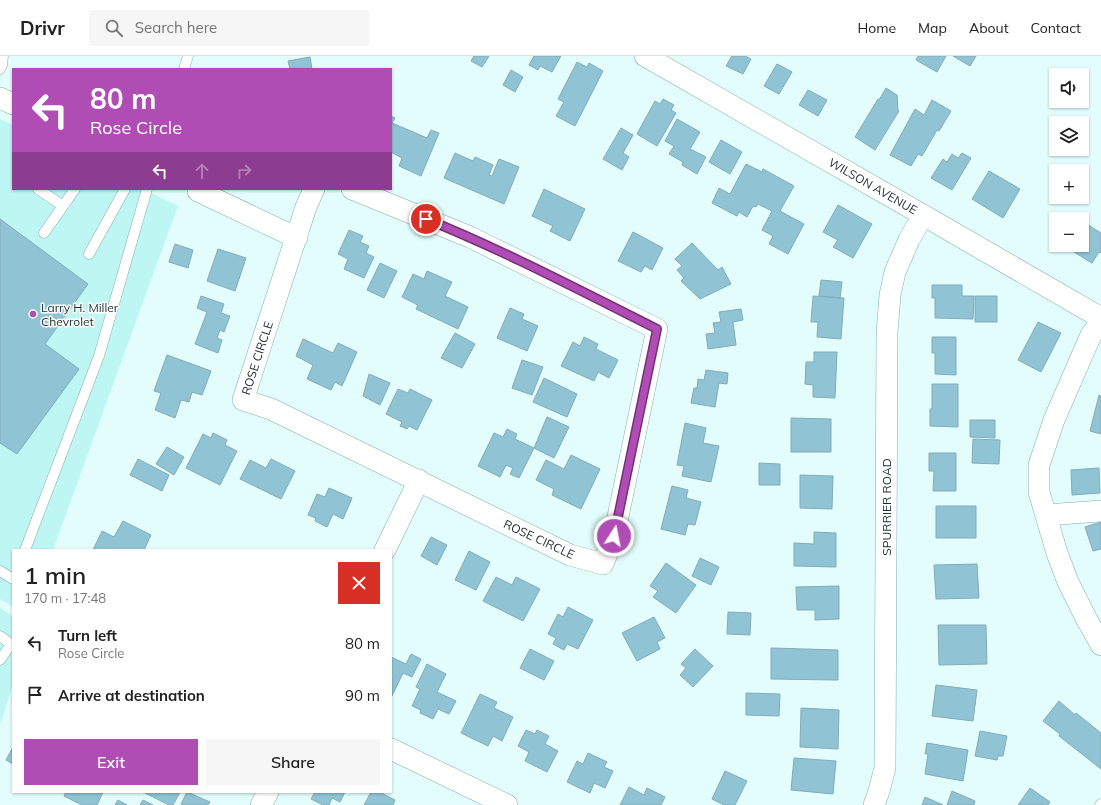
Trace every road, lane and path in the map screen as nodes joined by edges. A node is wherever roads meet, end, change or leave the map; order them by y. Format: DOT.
graph roads {
  1 [pos="3,56"];
  2 [pos="188,56"];
  3 [pos="645,56"];
  4 [pos="184,68"];
  5 [pos="0,69"];
  6 [pos="0,98"];
  7 [pos="12,104"];
  8 [pos="39,190"];
  9 [pos="74,190"];
  10 [pos="124,190"];
  11 [pos="147,190"];
  12 [pos="314,190"];
  13 [pos="354,190"];
  14 [pos="198,191"];
  15 [pos="63,206"];
  16 [pos="923,215"];
  17 [pos="44,233"];
  18 [pos="297,238"];
  19 [pos="89,254"];
  20 [pos="1101,318"];
  21 [pos="1101,322"];
  22 [pos="419,480"];
  23 [pos="1101,511"];
  24 [pos="1046,514"];
  25 [pos="25,549"];
  26 [pos="385,549"];
  27 [pos="0,571"];
  28 [pos="12,578"];
  29 [pos="0,636"];
  30 [pos="1101,645"];
  31 [pos="0,660"];
  32 [pos="392,749"];
  33 [pos="267,793"];
  34 [pos="261,805"];
  35 [pos="506,805"];
  36 [pos="874,805"];
  1 -- 5 [label="lane"];
  2 -- 4 [label="lane"];
  3 -- 16 [label="street, WILSON AVENUE"];
  6 -- 7 [label="street"];
  8 -- 15 [label="lane"];
  9 -- 15 [label="lane"];
  10 -- 19 [label="lane"];
  11 -- 25 [label="lane"];
  12 -- 18 [label="street, ROSE CIRCLE"];
  13 -- 22 [label="street, ROSE CIRCLE"];
  14 -- 18 [label="street"];
  15 -- 17 [label="lane"];
  16 -- 20 [label="street, WILSON AVENUE"];
  16 -- 36 [label="street, SPURRIER ROAD"];
  18 -- 22 [label="street, ROSE CIRCLE"];
  21 -- 24 [label="street"];
  22 -- 26 [label="street"];
  23 -- 24 [label="street"];
  24 -- 30 [label="street"];
  27 -- 28 [label="lane"];
  29 -- 31 [label="lane"];
  32 -- 35 [label="street"];
  33 -- 34 [label="street"];
}
